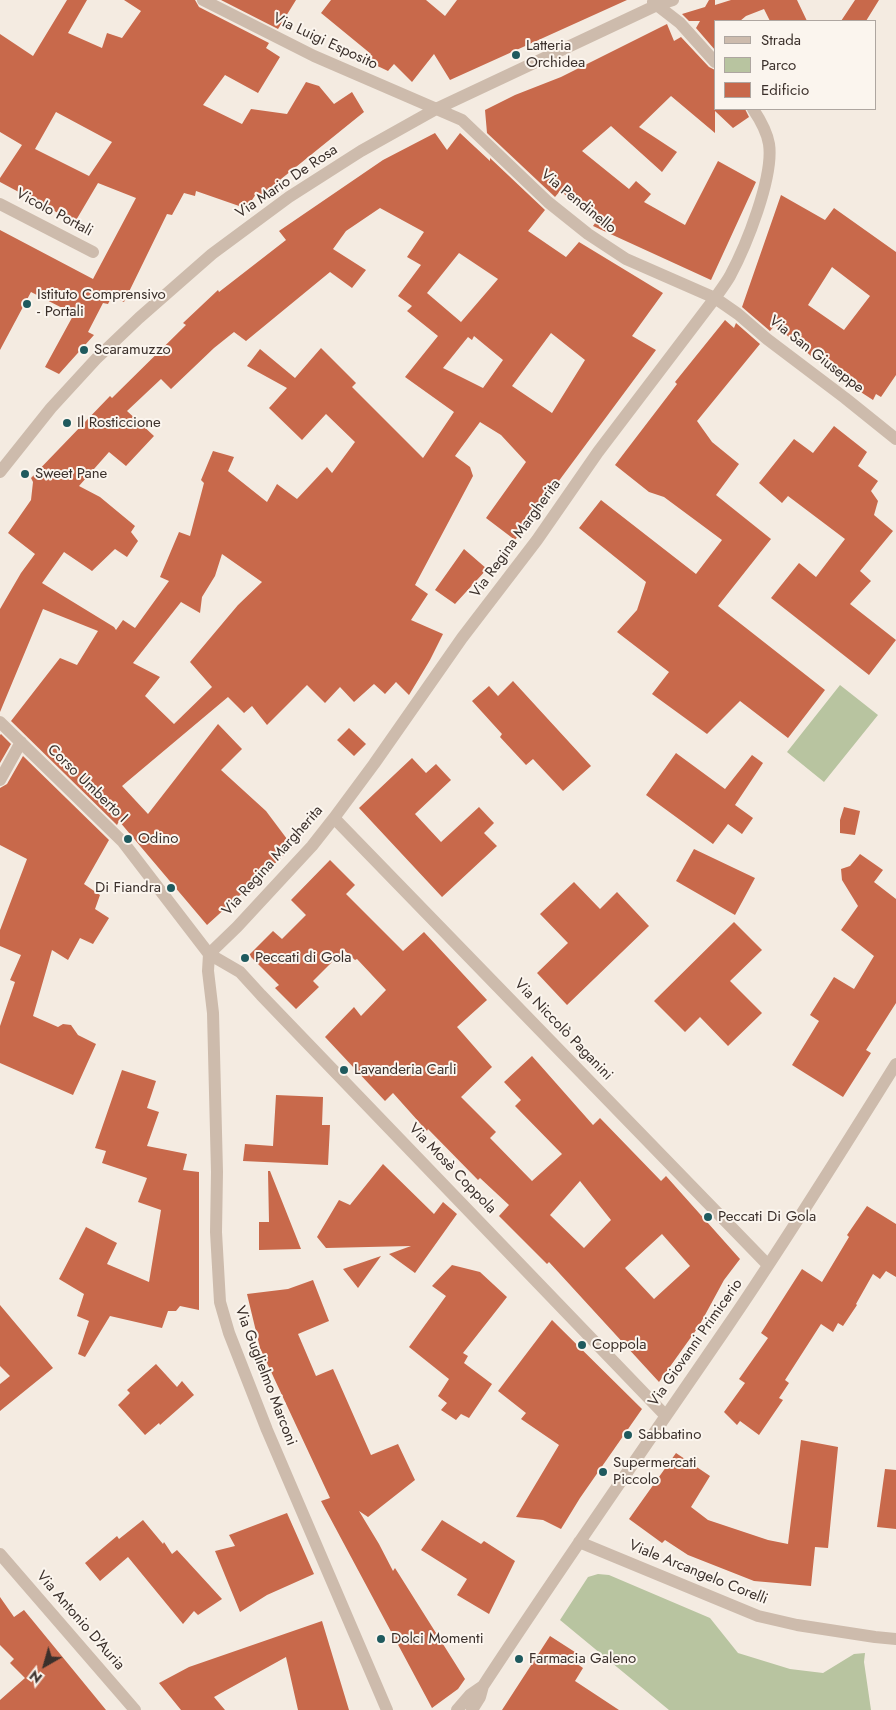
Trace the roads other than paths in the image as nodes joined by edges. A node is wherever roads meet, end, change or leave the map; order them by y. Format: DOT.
graph roads {
  1 [pos="202,0"];
  2 [pos="673,0"];
  3 [pos="654,3"];
  4 [pos="714,61"];
  5 [pos="436,109"];
  6 [pos="753,110"];
  7 [pos="0,204"];
  8 [pos="93,252"];
  9 [pos="715,298"];
  10 [pos="896,439"];
  11 [pos="0,472"];
  12 [pos="0,722"];
  13 [pos="21,742"];
  14 [pos="0,780"];
  15 [pos="334,818"];
  16 [pos="209,954"];
  17 [pos="896,1064"];
  18 [pos="768,1265"];
  19 [pos="665,1415"];
  20 [pos="579,1542"];
  21 [pos="0,1554"];
  22 [pos="896,1639"];
  23 [pos="483,1686"];
  24 [pos="135,1710"];
  25 [pos="387,1710"];
  26 [pos="457,1710"];
  27 [pos="472,1710"];
  1 -- 5 [label="street, Via Luigi Esposito"];
  2 -- 3 [label="street, Via Mario De Rosa"];
  3 -- 4 [label="street"];
  3 -- 5 [label="street, Via Mario De Rosa"];
  5 -- 9 [label="street, Via Pendinello"];
  5 -- 11 [label="street, Via Mario De Rosa"];
  6 -- 9 [label="street, Via Regina Margherita"];
  7 -- 8 [label="street, Vicolo Portali"];
  9 -- 10 [label="street, Via San Giuseppe"];
  9 -- 15 [label="street, Via Regina Margherita"];
  12 -- 13 [label="street, Corso Umberto I"];
  13 -- 14 [label="street"];
  13 -- 16 [label="street, Corso Umberto I"];
  15 -- 16 [label="street, Via Regina Margherita"];
  15 -- 18 [label="street, Via Niccolò Paganini"];
  16 -- 19 [label="street, Via Mosè Coppola"];
  16 -- 25 [label="street, Via Guglielmo Marconi"];
  17 -- 18 [label="street, Via Giovanni Primicerio"];
  18 -- 19 [label="street, Via Giovanni Primicerio"];
  19 -- 20 [label="street, Via Giovanni Primicerio"];
  20 -- 22 [label="street, Viale Arcangelo Corelli"];
  20 -- 23 [label="street, Via Giovanni Primicerio"];
  21 -- 24 [label="street, Via Antonio D'Auria"];
  23 -- 26 [label="street, Via Giovanni Primicerio"];
  23 -- 27 [label="street, Via Giovanni Primicerio"];
}
